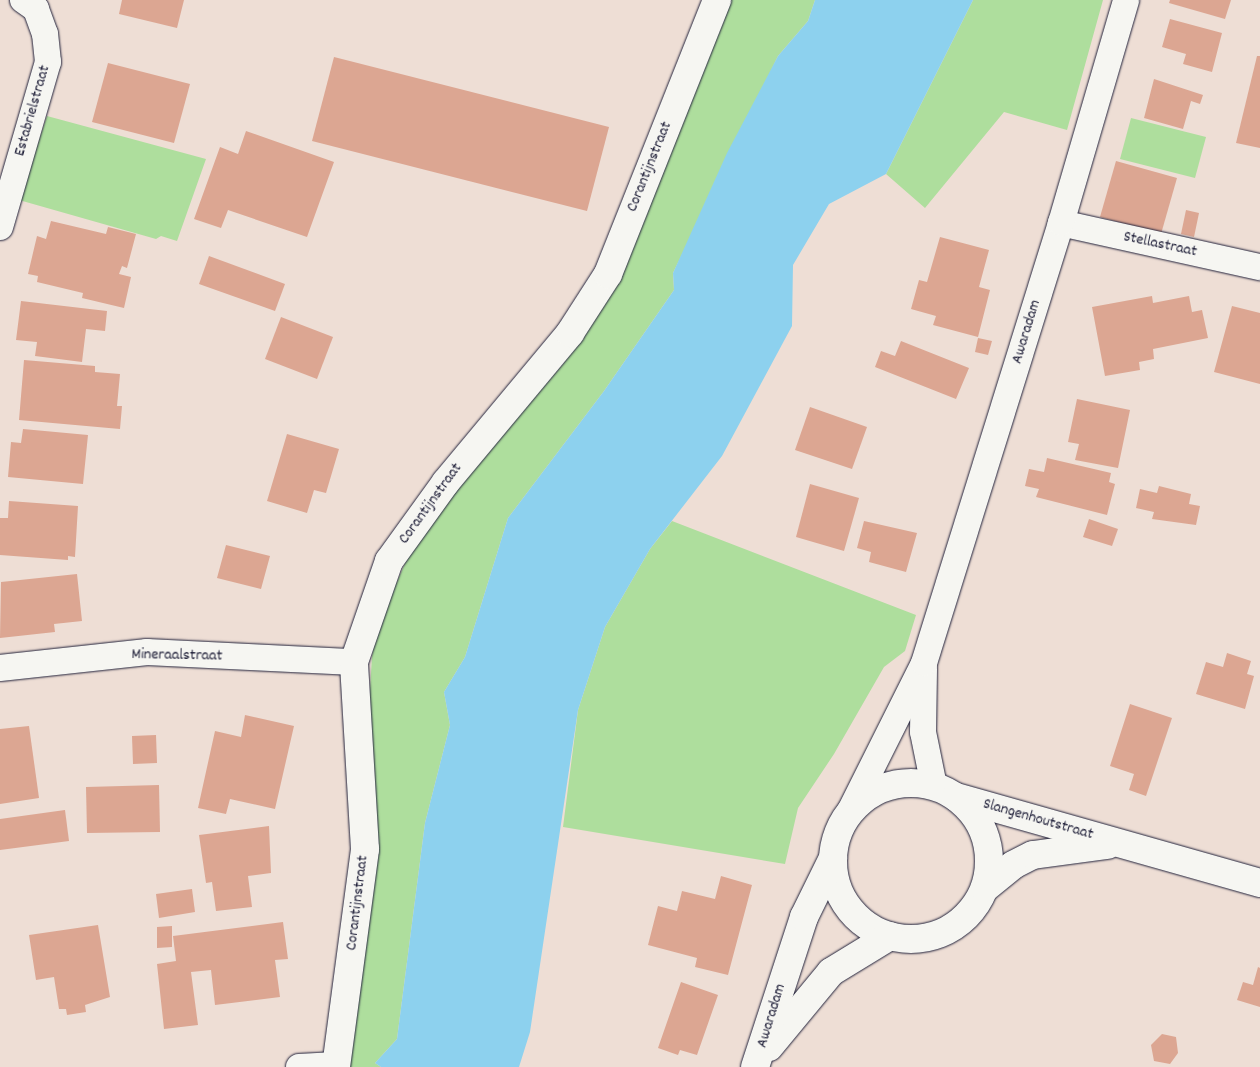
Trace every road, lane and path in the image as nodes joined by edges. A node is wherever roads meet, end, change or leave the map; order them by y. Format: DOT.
graph roads {
  1 [pos="24,0"];
  2 [pos="717,0"];
  3 [pos="1126,0"];
  4 [pos="1061,223"];
  5 [pos="0,227"];
  6 [pos="1260,267"];
  7 [pos="354,662"];
  8 [pos="924,663"];
  9 [pos="0,668"];
  10 [pos="945,792"];
  11 [pos="848,815"];
  12 [pos="1121,844"];
  13 [pos="832,858"];
  14 [pos="1260,883"];
  15 [pos="985,888"];
  16 [pos="890,936"];
  17 [pos="757,1064"];
  18 [pos="336,1066"];
  19 [pos="299,1067"];
  1 -- 5 [label="street, Estabrielstraat"];
  2 -- 7 [label="main road, Corantijnstraat"];
  3 -- 4 [label="street, Awaradam"];
  4 -- 6 [label="street, Stellastraat"];
  4 -- 8 [label="street, Awaradam"];
  7 -- 9 [label="street, Mineraalstraat"];
  7 -- 18 [label="main road, Corantijnstraat"];
  8 -- 10 [label="street, Awaradam"];
  8 -- 11 [label="street, Awaradam"];
  10 -- 11 [label="main road"];
  10 -- 12 [label="main road, Slangenhoutstraat"];
  10 -- 15 [label="main road"];
  11 -- 13 [label="main road"];
  12 -- 14 [label="main road, Slangenhoutstraat"];
  12 -- 15 [label="main road, Slangenhoutstraat"];
  13 -- 16 [label="main road"];
  13 -- 17 [label="main road, Awaradam"];
  15 -- 16 [label="main road"];
  16 -- 17 [label="main road, Awaradam"];
  18 -- 19 [label="street"];
}
